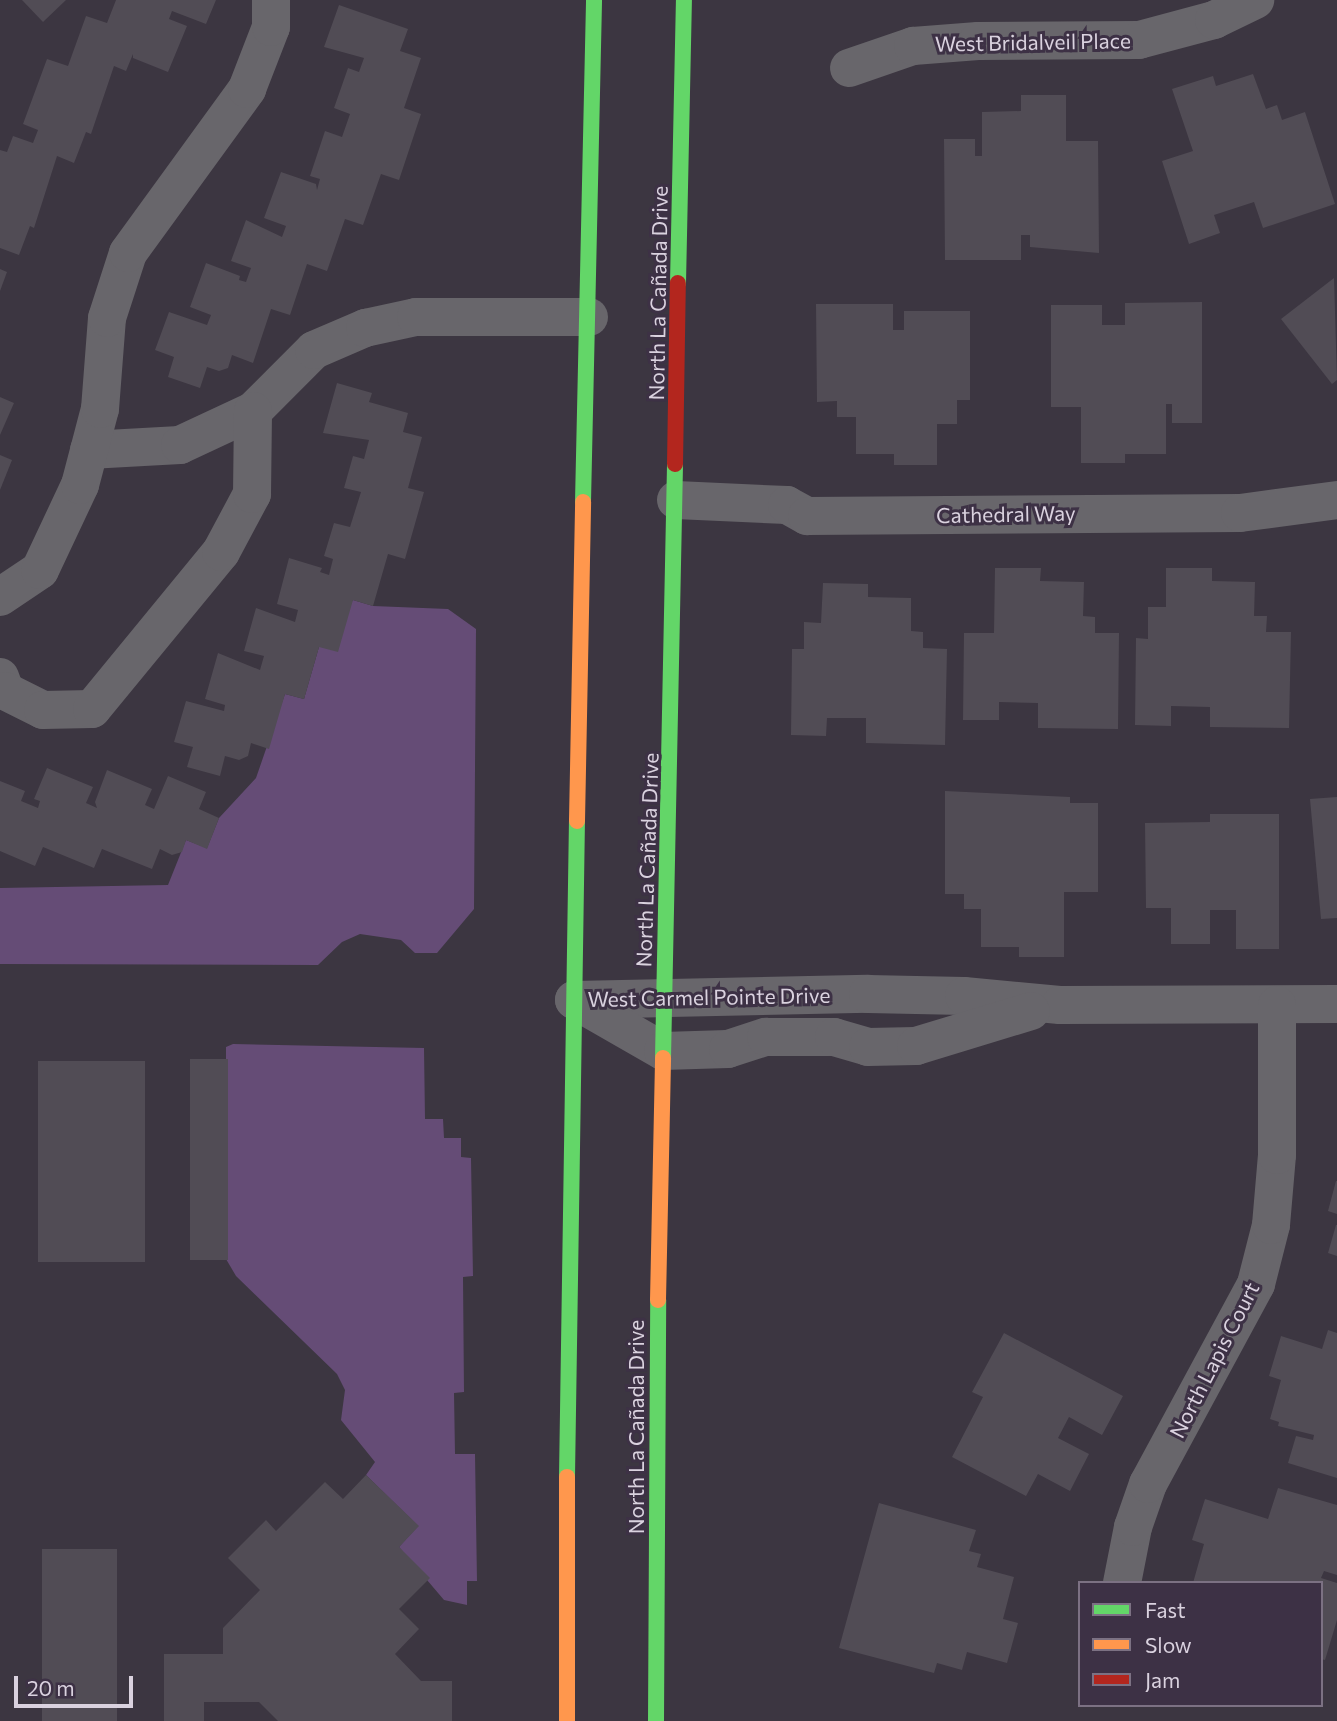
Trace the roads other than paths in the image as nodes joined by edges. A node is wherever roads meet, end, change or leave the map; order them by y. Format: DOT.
graph roads {
  1 [pos="271,0"];
  2 [pos="594,0"];
  3 [pos="684,0"];
  4 [pos="1255,0"];
  5 [pos="849,68"];
  6 [pos="589,317"];
  7 [pos="253,411"];
  8 [pos="89,450"];
  9 [pos="676,500"];
  10 [pos="1337,500"];
  11 [pos="0,597"];
  12 [pos="0,677"];
  13 [pos="664,997"];
  14 [pos="574,1000"];
  15 [pos="1337,1004"];
  16 [pos="1060,1005"];
  17 [pos="1277,1005"];
  18 [pos="663,1051"];
  19 [pos="1122,1581"];
  20 [pos="567,1721"];
  21 [pos="656,1721"];
  1 -- 8 [label="street"];
  2 -- 6 [label="main road"];
  3 -- 9 [label="main road, North La Cañada Drive"];
  4 -- 5 [label="street, West Bridalveil Place"];
  6 -- 7 [label="street"];
  6 -- 14 [label="main road"];
  7 -- 8 [label="street"];
  7 -- 12 [label="street"];
  8 -- 11 [label="street"];
  9 -- 10 [label="street, Cathedral Way"];
  9 -- 13 [label="main road, North La Cañada Drive"];
  13 -- 14 [label="street, West Carmel Pointe Drive"];
  13 -- 16 [label="street, West Carmel Pointe Drive"];
  13 -- 18 [label="main road, North La Cañada Drive"];
  14 -- 18 [label="street, West Carmel Pointe Drive"];
  14 -- 20 [label="main road"];
  15 -- 17 [label="street, West Carmel Pointe Drive"];
  16 -- 17 [label="street, West Carmel Pointe Drive"];
  16 -- 18 [label="street, West Carmel Pointe Drive"];
  17 -- 19 [label="street, North Lapis Court"];
  18 -- 21 [label="main road, North La Cañada Drive"];
}
